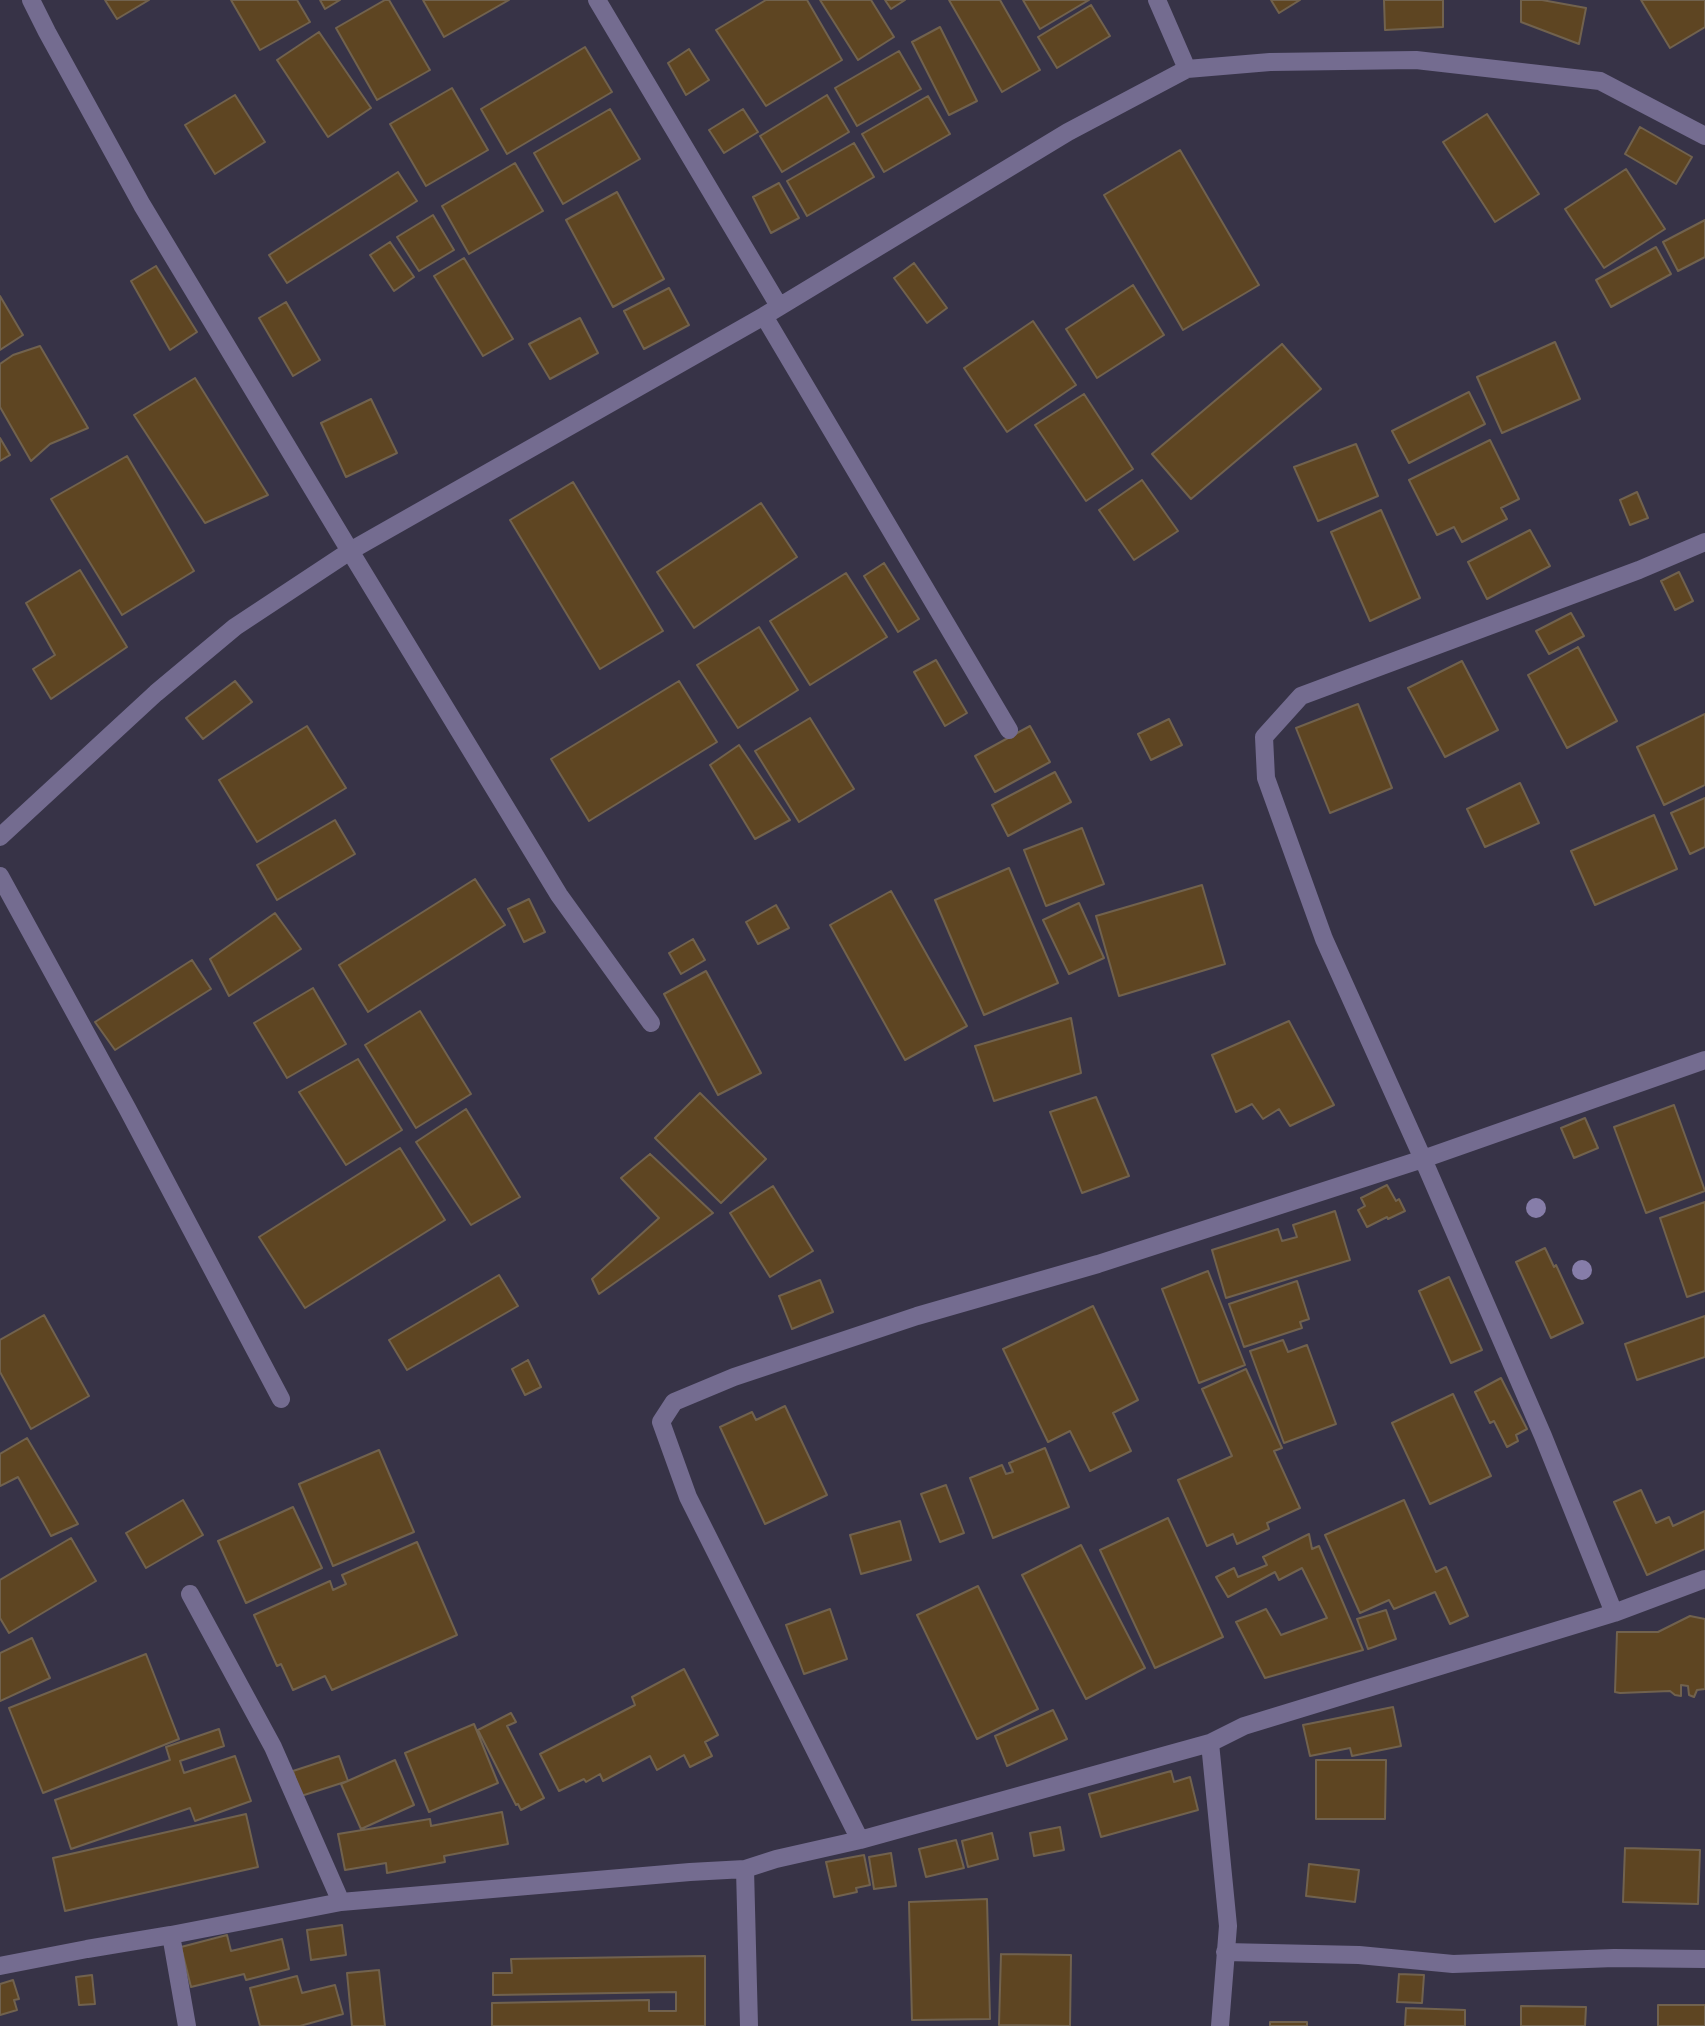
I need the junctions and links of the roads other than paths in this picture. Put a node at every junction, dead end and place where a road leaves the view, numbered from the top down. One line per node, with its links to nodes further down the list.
1 (31, 0): 8 (street)
2 (597, 0): 6 (street)
3 (1157, 0): 4 (street)
4 (1187, 69): 5 (street); 6 (street)
5 (1705, 136)
6 (772, 311): 8 (street); 9 (street)
7 (1705, 542): 14 (street)
8 (350, 551): 10 (street); 12 (street)
9 (1009, 730)
10 (0, 837)
11 (0, 876): 15 (street)
12 (651, 1023)
13 (1705, 1060): 14 (street)
14 (1423, 1159): 18 (street); 20 (street)
15 (281, 1399)
16 (1705, 1579): 18 (street)
17 (190, 1594): 22 (street)
18 (1614, 1613): 19 (street)
19 (1210, 1743): 20 (street); 25 (street)
20 (860, 1840): 21 (street)
21 (745, 1869): 22 (street); 29 (street)
22 (341, 1902): 23 (street)
23 (171, 1935): 27 (street); 28 (street)
24 (0, 1947): 27 (street)
25 (1225, 1952): 26 (street); 30 (street)
26 (1705, 1959)
27 (3, 1965)
28 (187, 2026)
29 (749, 2026)
30 (1220, 2026)

